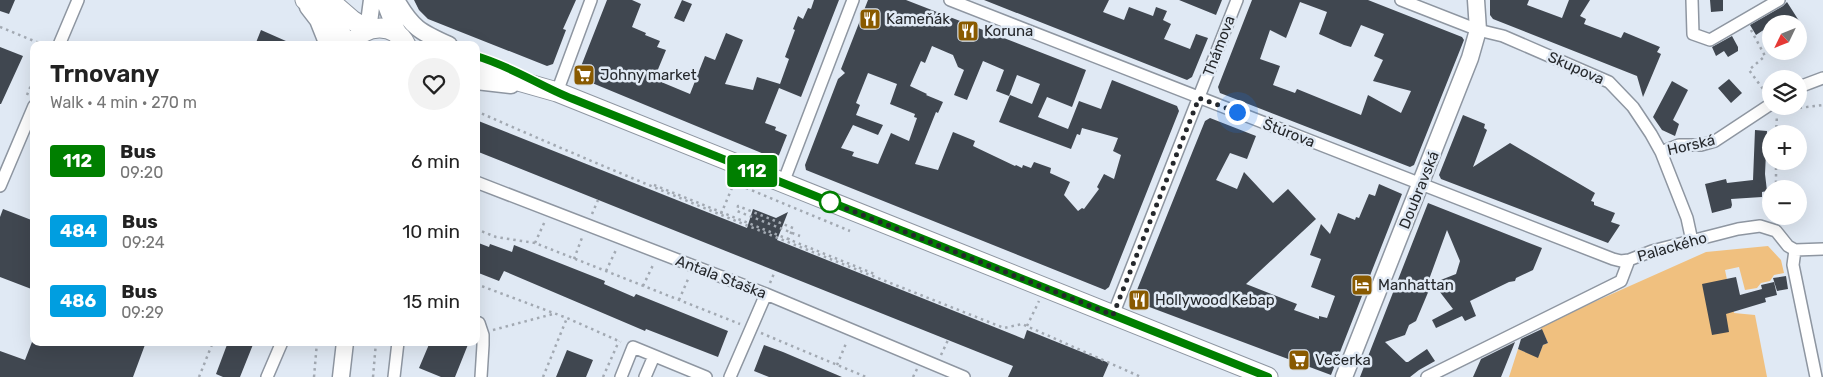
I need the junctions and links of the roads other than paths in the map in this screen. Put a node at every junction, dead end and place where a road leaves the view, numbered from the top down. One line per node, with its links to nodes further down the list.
1 (78, 0): 17 (street)
2 (303, 0): 18 (street); 19 (main road)
3 (329, 0): 15 (main road)
4 (372, 0): 15 (street)
5 (384, 0): 22 (street)
6 (396, 0): 23 (street)
7 (591, 0): 29 (street)
8 (853, 0): 35 (street)
9 (950, 0): 30 (street, Štúrova)
10 (1237, 0): 30 (street, Thámova)
11 (1401, 0): 16 (street, Skupova)
12 (1476, 0): 16 (street, Doubravská)
13 (1779, 0): 14 (street)
14 (1692, 1)
15 (368, 30): 20 (main road); 21 (main road)
16 (1478, 30): 33 (street, Skupova); 36 (street, Doubravská)
17 (61, 41)
18 (326, 41)
19 (345, 41)
20 (355, 41)
21 (405, 41)
22 (405, 41)
23 (440, 41)
24 (480, 50): 29 (main road)
25 (480, 70): 29 (main road)
26 (1823, 78): 28 (street)
27 (480, 82): 29 (street)
28 (1807, 84)
29 (557, 92): 35 (main road)
30 (1199, 98): 36 (street, Štúrova); 43 (street, Thámova)
31 (30, 115): 37 (street)
32 (1762, 115): 33 (street, Horská)
33 (1661, 152): 38 (street, Skupova)
34 (480, 183): 42 (street, Antala Staška)
35 (783, 183): 43 (main road)
36 (1421, 185): 41 (street, Štúrova); 59 (street, Doubravská)
37 (0, 186)
38 (1692, 241): 40 (street, Palackého); 41 (street, Palackého)
39 (1823, 249): 40 (street)
40 (1795, 250): 61 (street)
41 (1629, 260): 60 (street, Palackého)
42 (766, 294): 57 (street); 58 (street, Antala Staška)
43 (1113, 315): 49 (main road)
44 (480, 332): 53 (street)
45 (280, 346): 50 (street)
46 (345, 346): 51 (street)
47 (398, 346): 52 (street)
48 (654, 356): 54 (street); 55 (street); 56 (street)
49 (1256, 375)
50 (267, 377)
51 (341, 377)
52 (394, 377)
53 (481, 377)
54 (621, 377)
55 (645, 377)
56 (706, 377)
57 (730, 377)
58 (964, 377)
59 (1344, 377)
60 (1427, 377)
61 (1816, 377)

